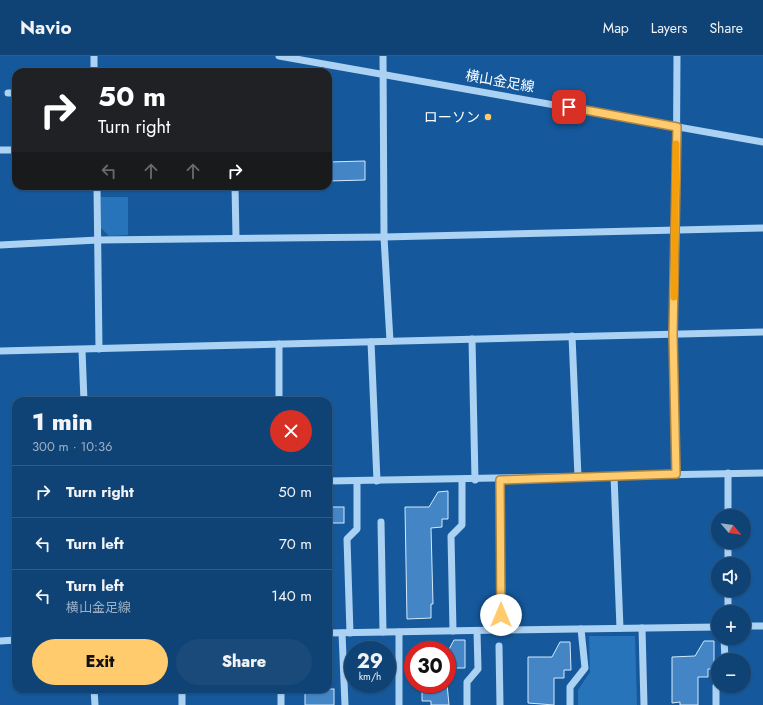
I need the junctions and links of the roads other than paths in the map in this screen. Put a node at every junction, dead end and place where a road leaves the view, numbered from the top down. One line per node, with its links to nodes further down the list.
1 (94, 56): 5 (street)
2 (279, 56): 6 (street, 横山金足線)
3 (383, 56): 6 (street)
4 (677, 56): 9 (street)
5 (94, 68)
6 (384, 74): 9 (street, 横山金足線); 17 (street)
7 (8, 93): 8 (street)
8 (12, 93)
9 (677, 127): 10 (street, 横山金足線); 16 (street)
10 (763, 142)
11 (0, 150): 12 (street)
12 (12, 150)
13 (97, 190): 19 (street)
14 (235, 190): 18 (street)
15 (763, 228): 16 (street)
16 (676, 230): 17 (street); 22 (street)
17 (384, 237): 18 (street); 25 (street)
18 (236, 238): 19 (street)
19 (98, 240): 20 (street); 28 (street)
20 (0, 245)
21 (763, 332): 22 (street)
22 (673, 334): 23 (street); 35 (street)
23 (572, 336): 24 (street); 37 (street)
24 (472, 338): 25 (street); 39 (street)
25 (390, 341): 26 (street)
26 (371, 342): 27 (street); 43 (street)
27 (279, 344): 28 (street); 32 (street)
28 (100, 349): 29 (street)
29 (82, 350): 30 (street); 31 (street)
30 (0, 351)
31 (84, 397)
32 (279, 397)
33 (728, 473): 34 (street); 35 (street); 44 (street)
34 (763, 473)
35 (676, 474): 36 (street)
36 (614, 476): 37 (street); 49 (street)
37 (578, 477): 40 (street)
38 (462, 480): 39 (street); 43 (street); 53 (street)
39 (475, 480): 40 (street)
40 (500, 480): 52 (street)
41 (332, 481): 42 (street)
42 (357, 481): 43 (street); 58 (street)
43 (377, 481)
44 (728, 509)
45 (381, 522): 56 (street)
46 (751, 626): 47 (street)
47 (763, 626)
48 (711, 627): 50 (street)
49 (620, 628): 50 (street); 51 (street)
50 (642, 628): 74 (street)
51 (581, 629): 52 (street); 73 (street)
52 (501, 630): 54 (street)
53 (454, 631): 54 (street); 57 (street)
54 (477, 631): 71 (street)
55 (332, 632): 58 (street)
56 (383, 632): 57 (street); 58 (street)
57 (399, 632): 70 (street)
58 (346, 633): 69 (street)
59 (12, 640): 60 (street)
60 (0, 641)
61 (499, 646): 72 (street)
62 (94, 693): 66 (street)
63 (182, 693): 67 (street)
64 (281, 693): 68 (street)
65 (716, 693): 75 (street)
66 (95, 705)
67 (182, 705)
68 (281, 705)
69 (345, 705)
70 (399, 705)
71 (467, 705)
72 (500, 705)
73 (570, 705)
74 (644, 705)
75 (716, 705)

